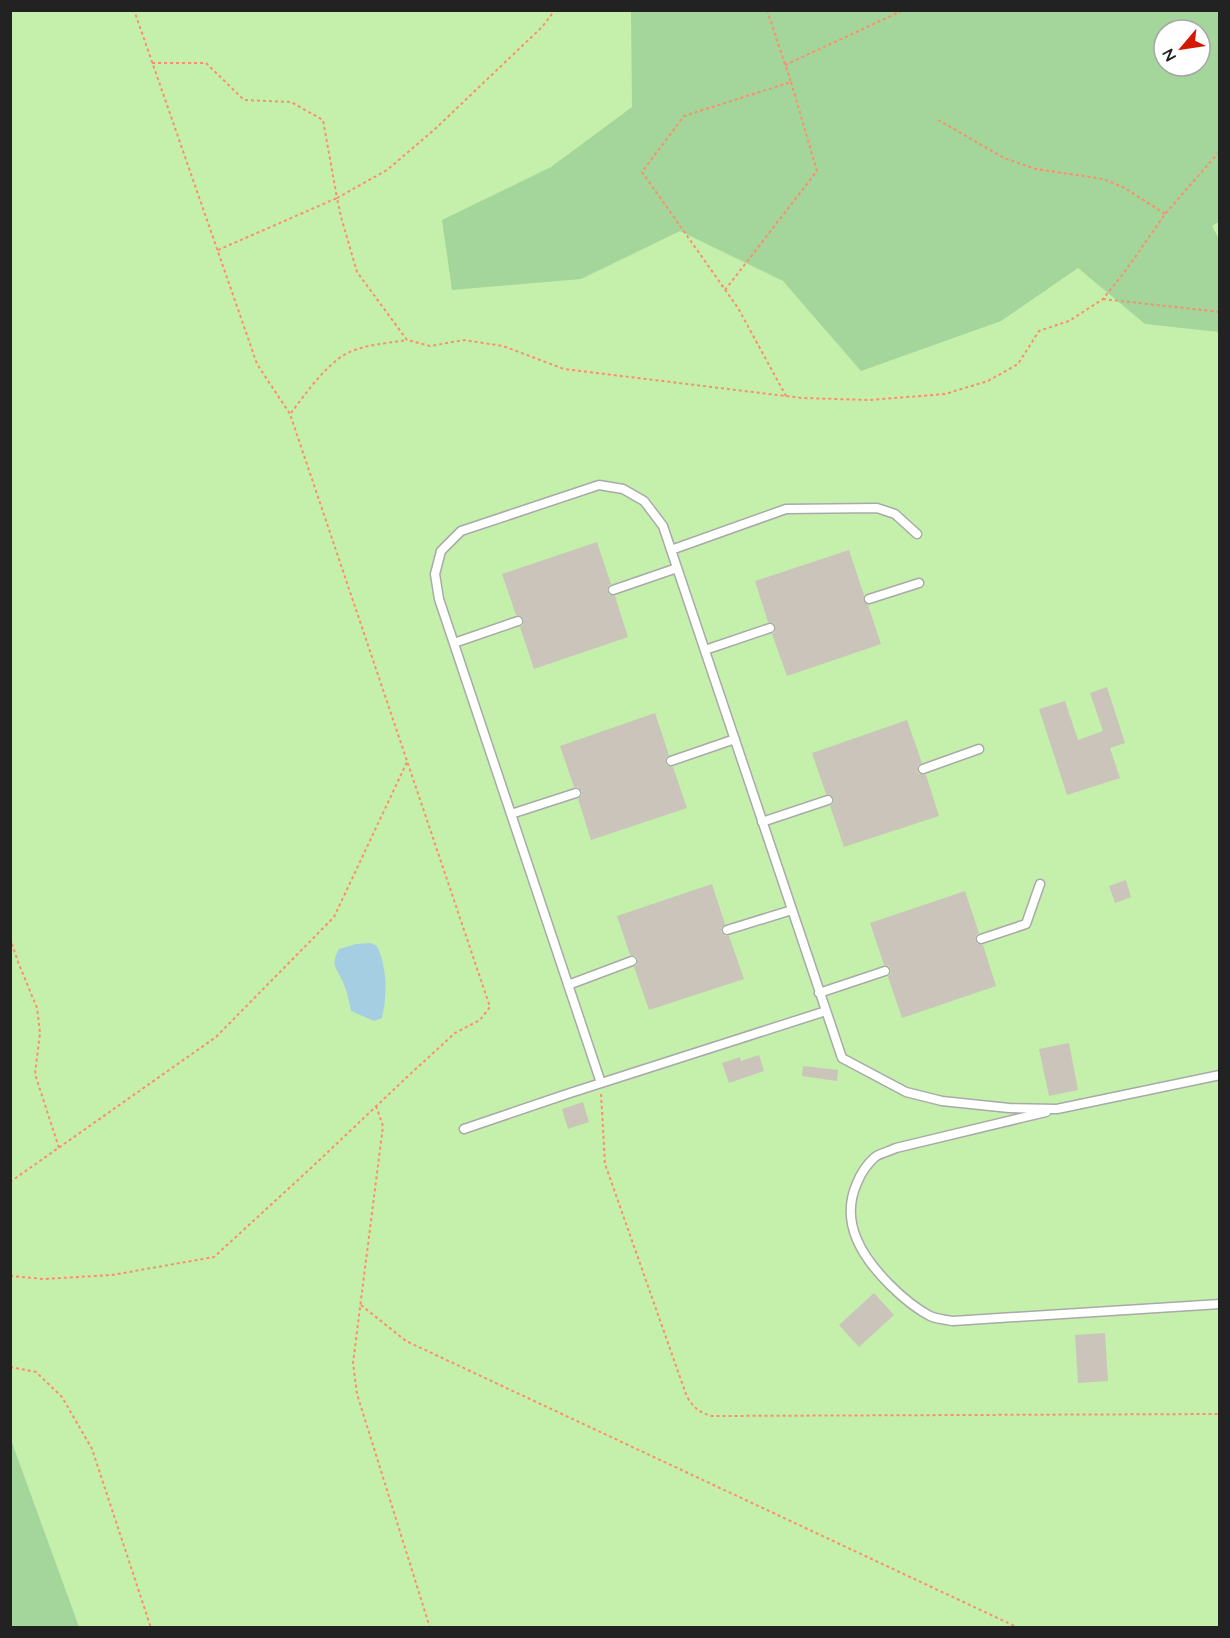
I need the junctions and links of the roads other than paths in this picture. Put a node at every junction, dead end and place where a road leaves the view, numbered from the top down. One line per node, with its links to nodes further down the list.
1 (917, 534): 2 (lane)
2 (671, 550): 3 (lane); 9 (lane)
3 (677, 568): 5 (lane); 10 (lane)
4 (919, 583): 6 (lane)
5 (612, 590)
6 (869, 599)
7 (518, 621): 9 (lane)
8 (770, 628): 10 (lane)
9 (454, 643): 17 (lane)
10 (705, 650): 11 (lane)
11 (735, 739): 13 (lane); 18 (lane)
12 (979, 749): 14 (lane)
13 (671, 761)
14 (924, 769)
15 (576, 793): 17 (lane)
16 (828, 800): 18 (lane)
17 (511, 814): 25 (lane)
18 (762, 822): 20 (lane)
19 (1040, 884): 22 (lane)
20 (792, 910): 21 (lane); 26 (lane)
21 (727, 930)
22 (981, 939)
23 (632, 961): 25 (lane)
24 (885, 971): 26 (lane)
25 (568, 985): 29 (lane)
26 (819, 993): 27 (lane)
27 (826, 1011): 29 (lane); 30 (lane)
28 (1220, 1075): 30 (lane)
29 (601, 1083): 31 (lane)
30 (1057, 1109): 32 (lane)
31 (464, 1129)
32 (1220, 1304)

